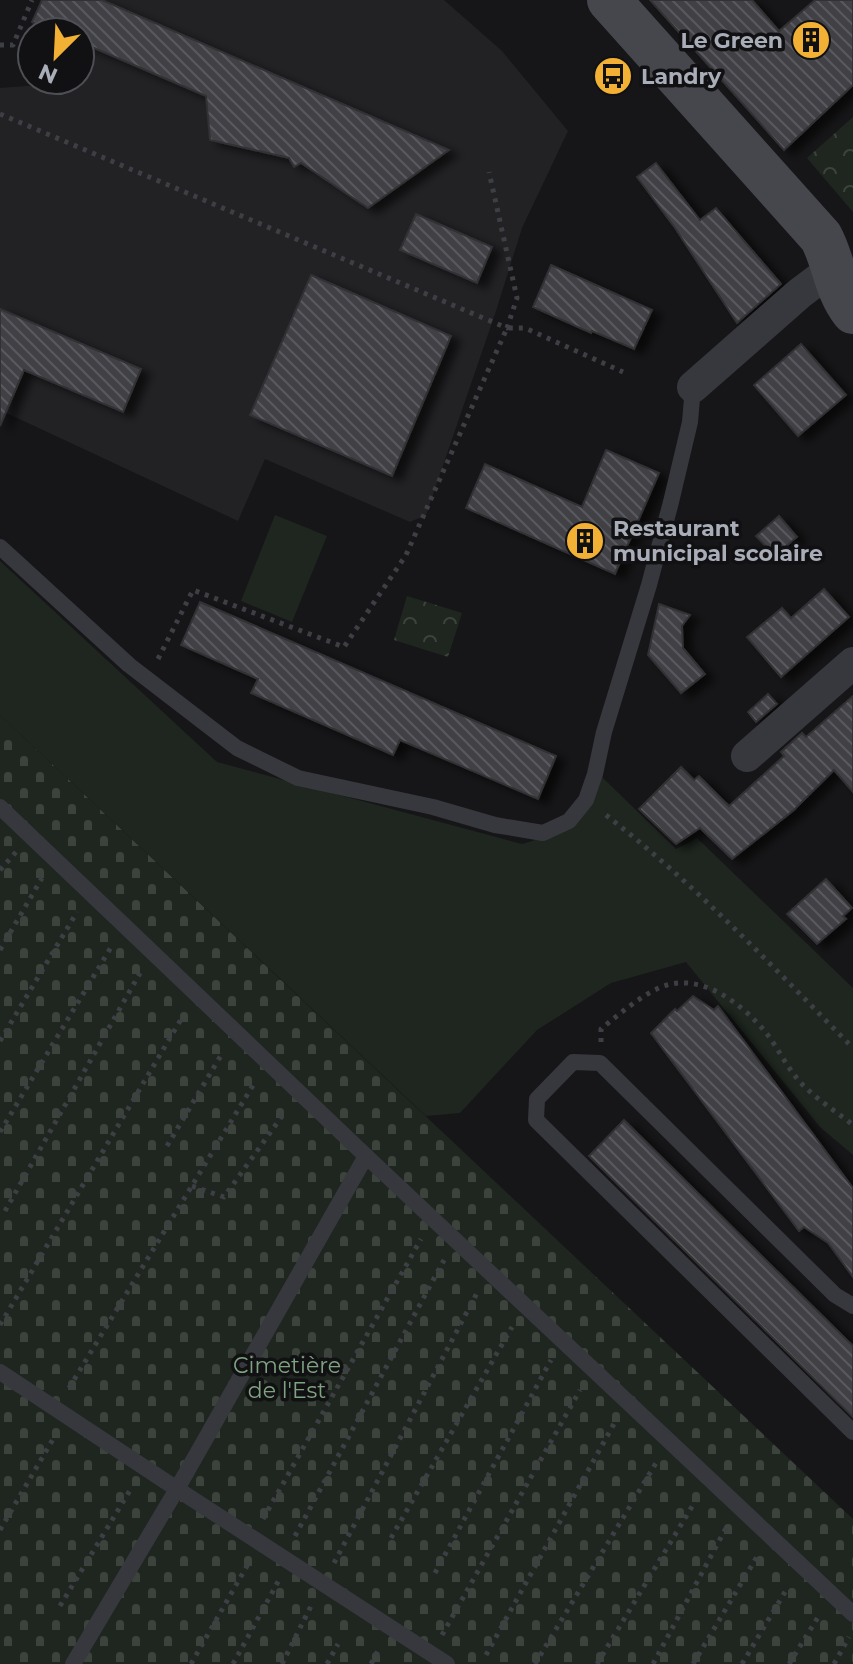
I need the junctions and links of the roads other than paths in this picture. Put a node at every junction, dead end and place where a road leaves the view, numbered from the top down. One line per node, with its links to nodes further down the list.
1 (581, 0): 3 (main road)
2 (609, 0): 3 (main road)
3 (842, 276): 4 (main road); 5 (street)
4 (853, 312)
5 (693, 387): 6 (lane)
6 (0, 547)
7 (853, 663): 8 (street)
8 (747, 756)
9 (0, 807): 10 (lane)
10 (366, 1156): 14 (lane); 15 (lane)
11 (853, 1306): 13 (lane)
12 (0, 1372): 14 (lane)
13 (853, 1432)
14 (177, 1489): 16 (lane); 17 (lane)
15 (853, 1614)
16 (73, 1664)
17 (447, 1664)

